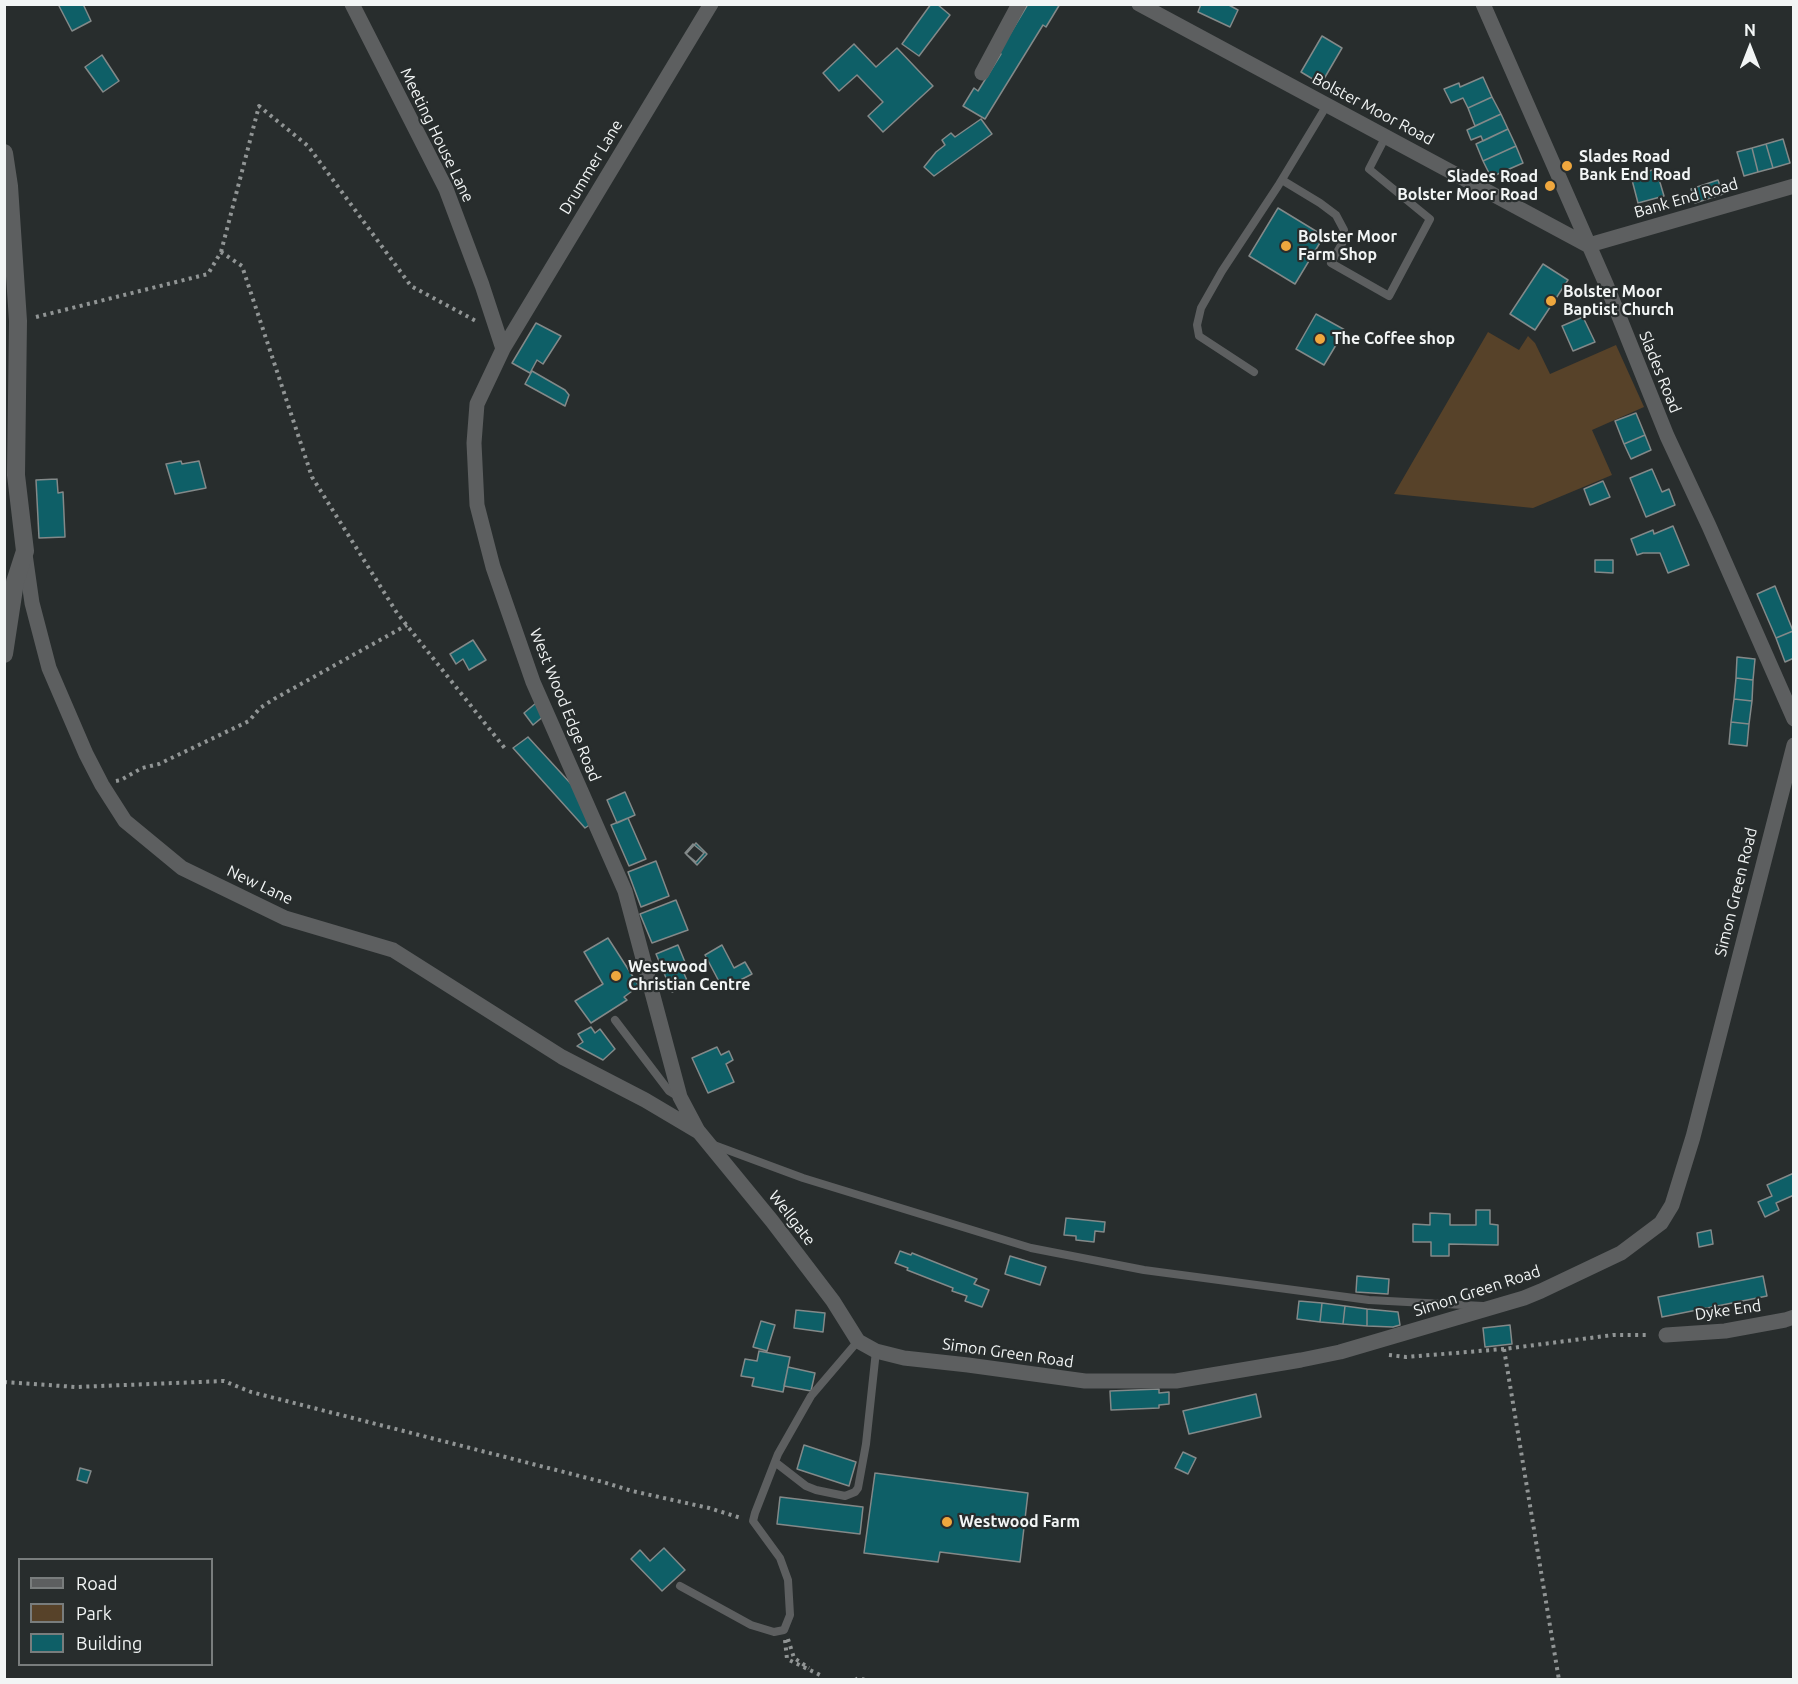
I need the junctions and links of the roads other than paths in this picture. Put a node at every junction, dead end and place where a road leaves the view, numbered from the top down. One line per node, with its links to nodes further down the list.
1 (352, 4): 13 (street, Meeting House Lane)
2 (711, 4): 13 (street, Drummer Lane)
3 (1019, 4): 6 (street)
4 (1140, 4): 7 (street, Bolster Moor Road)
5 (1484, 4): 12 (street, Slades Road)
6 (982, 73)
7 (1327, 105): 8 (street, Bolster Moor Road); 10 (lane)
8 (1386, 136): 10 (lane); 12 (street, Bolster Moor Road)
9 (4, 153): 15 (street)
10 (1282, 180): 14 (lane)
11 (1794, 186): 12 (street, Bank End Road)
12 (1589, 246): 17 (street, Slades Road)
13 (503, 349): 20 (street, West Wood Edge Road)
14 (1254, 372)
15 (25, 551): 16 (street); 21 (street, New Lane)
16 (4, 654)
17 (1794, 719)
18 (1794, 745): 23 (street, Simon Green Road)
19 (615, 1020): 20 (lane)
20 (680, 1097): 22 (street, West Wood Edge Road)
21 (645, 1100): 22 (street, Wellgate)
22 (703, 1137): 23 (lane); 26 (street, Wellgate)
23 (1495, 1306): 28 (street, Simon Green Road)
24 (1794, 1317): 25 (street, Dyke End)
25 (1666, 1335)
26 (858, 1341): 27 (street, Wellgate); 29 (lane)
27 (876, 1351): 28 (street, Wellgate); 29 (lane)
28 (904, 1358)
29 (775, 1462): 30 (lane)
30 (680, 1586)

